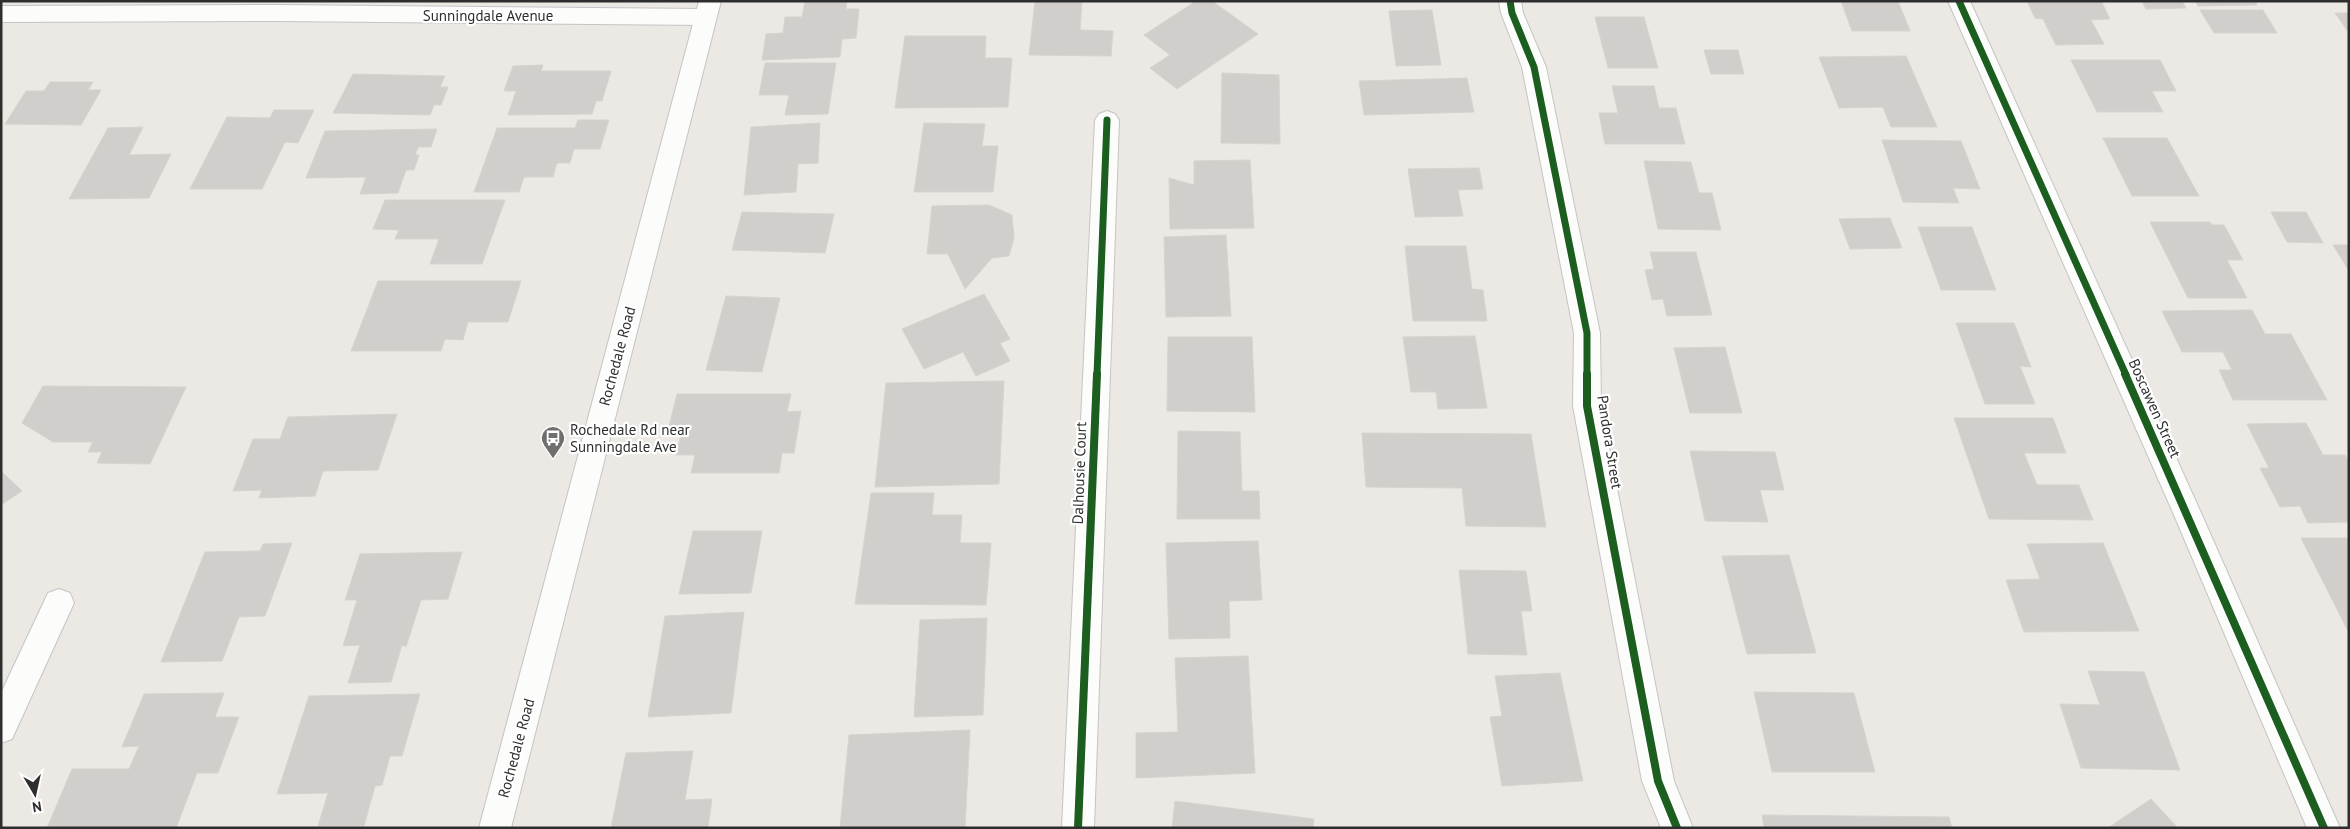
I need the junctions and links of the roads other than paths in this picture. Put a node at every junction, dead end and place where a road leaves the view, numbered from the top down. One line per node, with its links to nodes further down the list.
1 (1510, 1): 10 (street, Pandora Street)
2 (1959, 1): 11 (street, Boscawen Street)
3 (708, 9): 4 (street, Sunningdale Avenue); 8 (street, Rochedale Road)
4 (1, 14)
5 (1107, 120): 9 (street, Dalhousie Court)
6 (59, 603): 7 (street)
7 (1, 728)
8 (495, 828)
9 (1078, 828)
10 (1677, 828)
11 (2324, 828)

